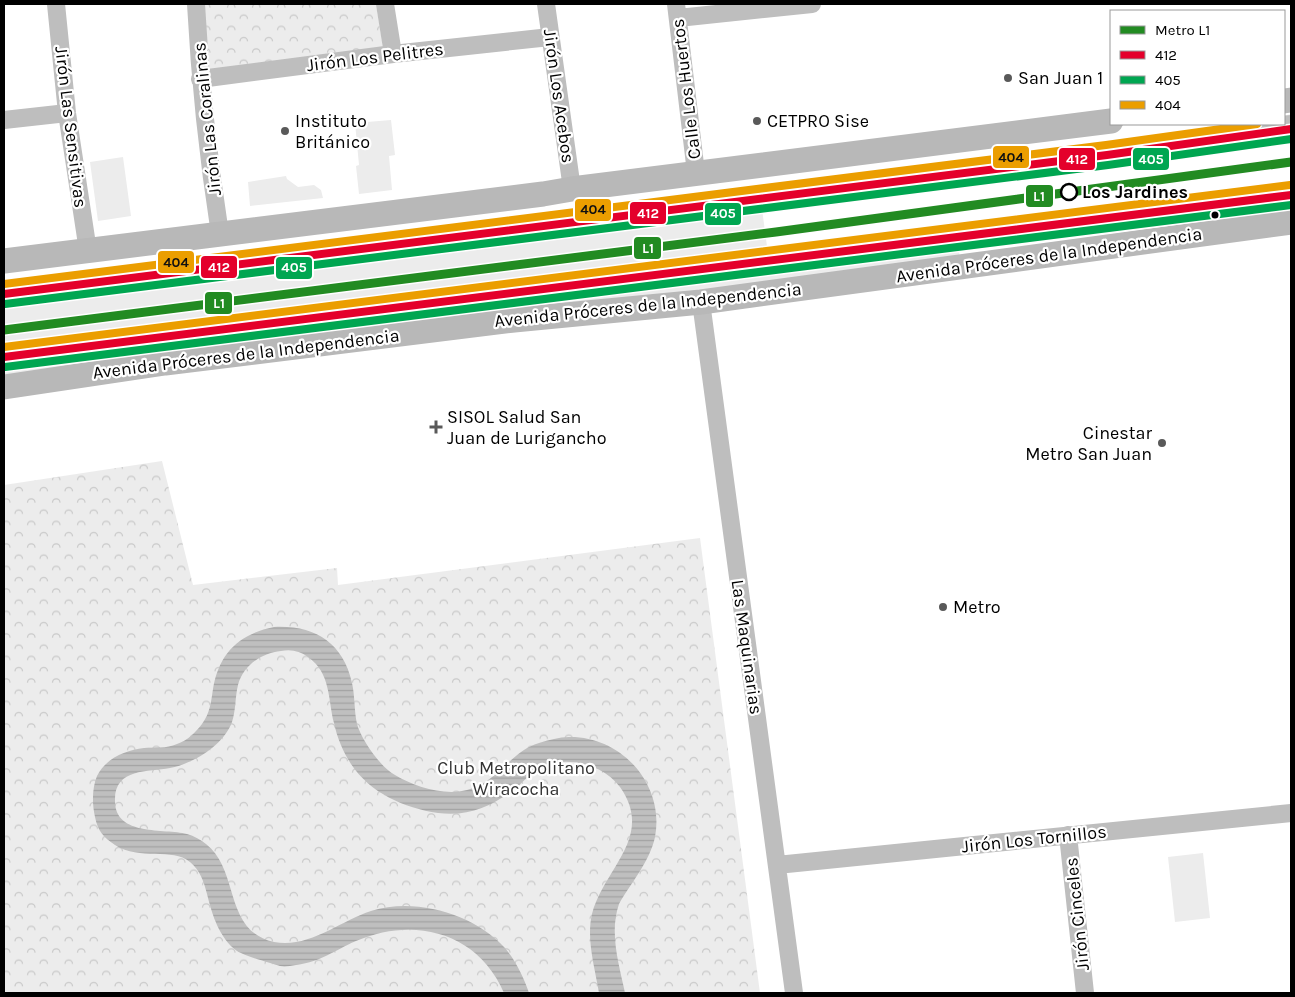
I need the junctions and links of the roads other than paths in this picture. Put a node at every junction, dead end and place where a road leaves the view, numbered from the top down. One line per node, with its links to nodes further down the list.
1 (56, 4): 10 (street, Jirón Las Sensitivas)
2 (196, 4): 9 (street, Jirón Las Coralinas)
3 (385, 4): 8 (street)
4 (546, 4): 7 (street, Jirón Los Acebos)
5 (812, 4): 6 (street)
6 (677, 11): 14 (street, Calle Los Huertos)
7 (550, 37): 8 (street, Jirón Los Pelitres); 15 (street, Jirón Los Acebos)
8 (392, 54): 9 (street, Jirón Los Pelitres)
9 (200, 79): 18 (street, Jirón Las Coralinas)
10 (67, 113): 11 (street); 19 (street, Jirón Las Sensitivas)
11 (4, 120)
12 (1110, 121): 14 (main road)
13 (1291, 129): 21 (main road)
14 (696, 173): 15 (main road)
15 (572, 189): 18 (main road)
16 (1291, 195): 23 (main road, Avenida Próceres de la Independencia)
17 (1291, 222): 22 (main road, Avenida Próceres de la Independencia)
18 (220, 234): 19 (main road)
19 (88, 251): 20 (main road)
20 (4, 261)
21 (4, 294)
22 (701, 302): 24 (main road, Avenida Próceres de la Independencia); 27 (street, Las Maquinarias)
23 (4, 357)
24 (4, 387)
25 (1291, 813): 26 (street, Jirón Los Tornillos)
26 (1068, 835): 27 (street, Jirón Los Tornillos); 29 (street, Jirón Cinceles)
27 (777, 865): 28 (street, Las Maquinarias)
28 (794, 993)
29 (1085, 993)

